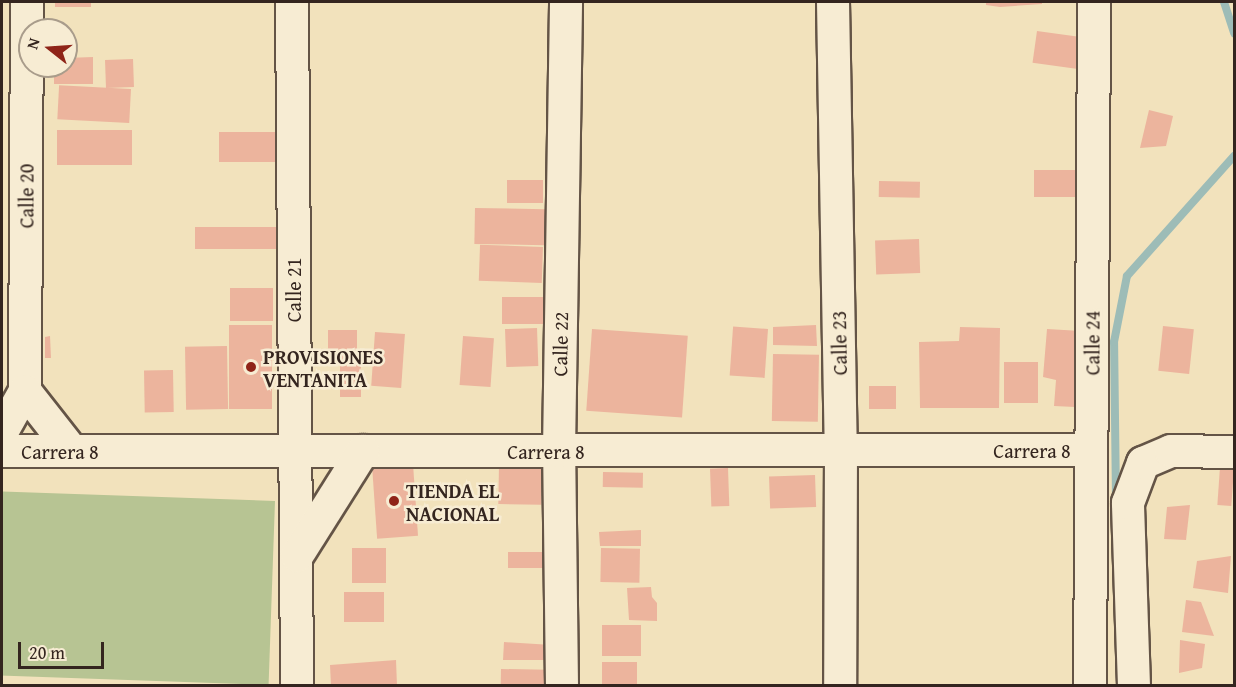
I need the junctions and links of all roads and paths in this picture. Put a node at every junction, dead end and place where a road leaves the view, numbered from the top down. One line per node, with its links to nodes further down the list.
1 (27, 2): 6 (street, Calle 20)
2 (292, 2): 12 (street, Calle 21)
3 (566, 2): 14 (street, Calle 22)
4 (833, 2): 8 (street, Calle 23)
5 (1094, 2): 9 (street, Calle 24)
6 (25, 391): 7 (street, Calle 20); 11 (street)
7 (2, 432)
8 (841, 450): 9 (street, Carrera 8); 14 (street, Carrera 8); 19 (street, Calle 23)
9 (1091, 450): 20 (street, Calle 24)
10 (2, 451): 11 (street, Carrera 8)
11 (72, 451): 12 (street, Carrera 8)
12 (294, 451): 13 (street, Carrera 8); 16 (street, Calle 21)
13 (363, 451): 14 (street, Carrera 8); 16 (street)
14 (559, 451): 18 (street, Calle 22)
15 (1234, 452): 21 (street)
16 (297, 556): 17 (street, Calle 21)
17 (297, 686)
18 (562, 686)
19 (840, 686)
20 (1090, 686)
21 (1134, 686)

